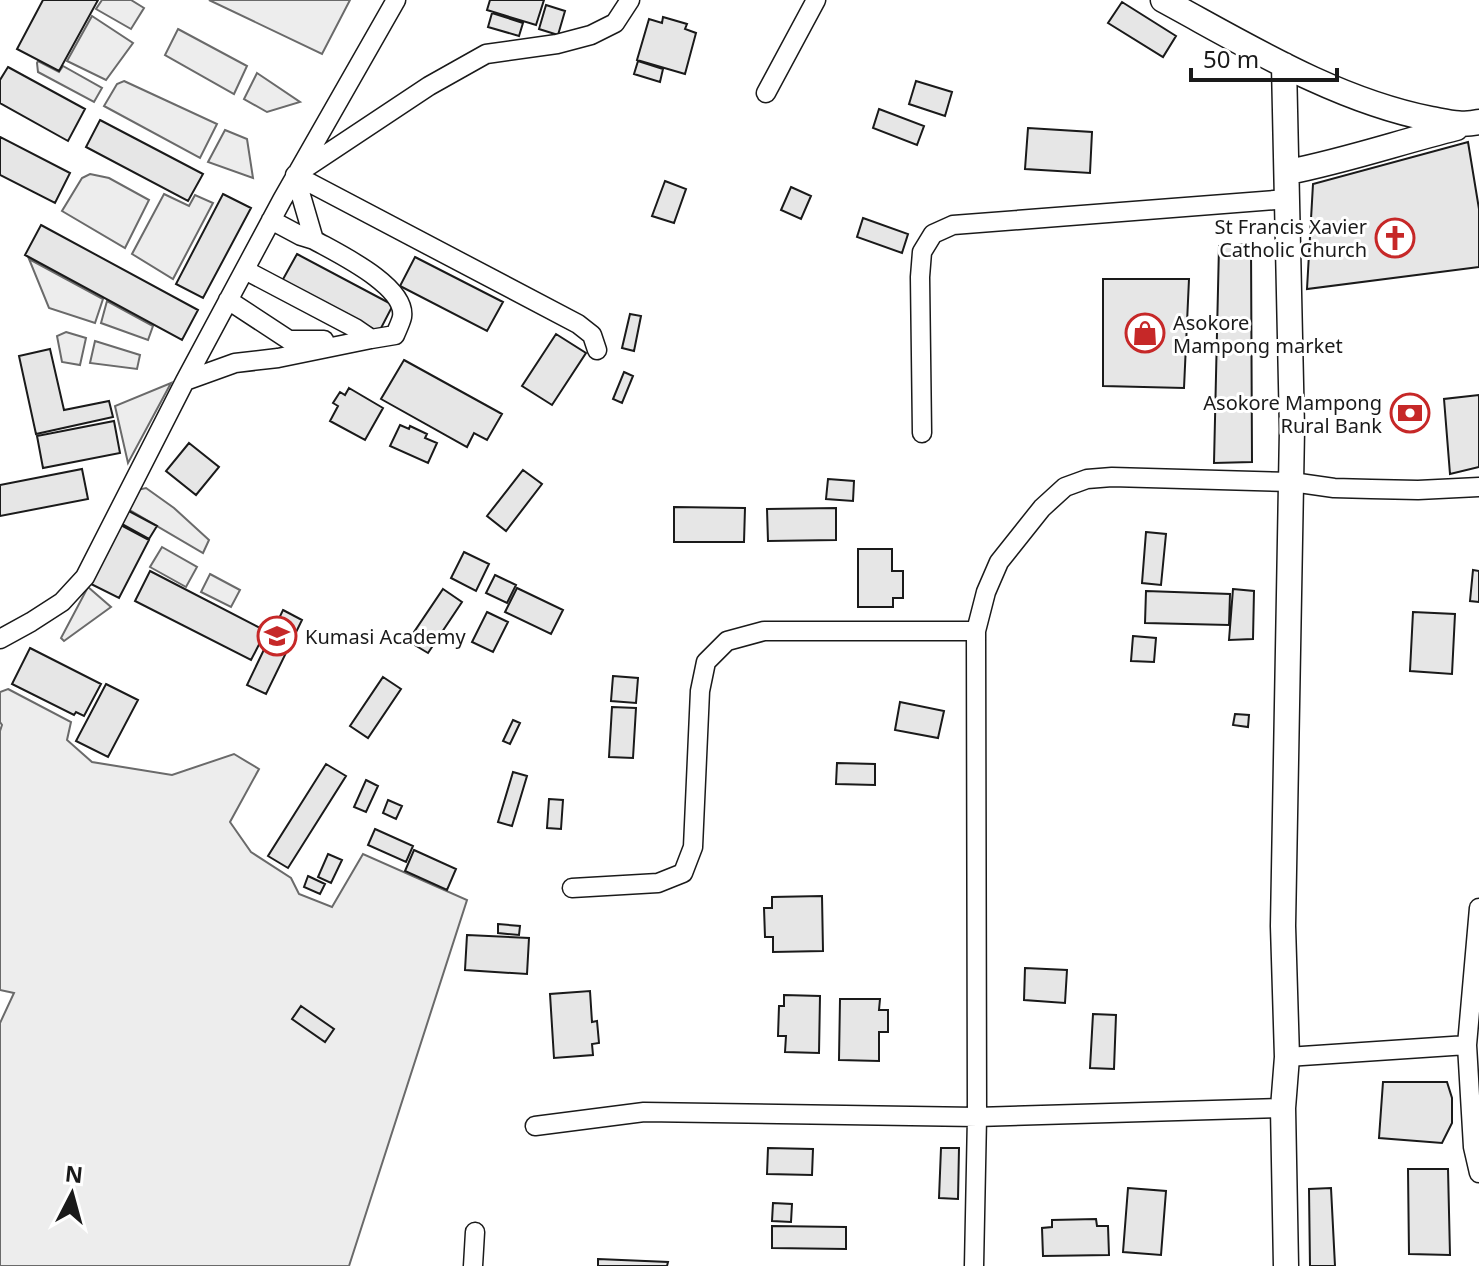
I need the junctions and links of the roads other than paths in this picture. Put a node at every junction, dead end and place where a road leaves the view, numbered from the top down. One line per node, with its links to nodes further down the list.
1 (396, 0): 9 (street)
2 (630, 0): 9 (street)
3 (816, 0): 6 (street)
4 (1163, 0): 5 (street)
5 (1284, 65): 7 (street); 8 (street)
6 (766, 93)
7 (1472, 124): 8 (street)
8 (1288, 172): 10 (street)
9 (295, 175): 11 (street); 12 (street); 16 (street)
10 (1288, 199): 18 (street); 19 (street)
11 (271, 220): 12 (street); 13 (street)
12 (314, 240): 15 (street)
13 (245, 270): 14 (street); 15 (street)
14 (228, 300): 15 (street); 17 (street)
15 (371, 339): 17 (street)
16 (597, 350)
17 (185, 381): 22 (street)
18 (922, 433)
19 (1292, 482): 20 (street); 21 (street); 26 (street)
20 (1479, 487)
21 (976, 631): 23 (street); 28 (street)
22 (0, 639)
23 (572, 888)
24 (1479, 908): 25 (street)
25 (1467, 1045): 26 (street); 30 (street)
26 (1287, 1057): 27 (street)
27 (1283, 1108): 28 (street); 34 (street)
28 (977, 1117): 29 (street); 33 (street)
29 (535, 1126)
30 (1479, 1173)
31 (475, 1232): 32 (street)
32 (473, 1266)
33 (974, 1266)
34 (1286, 1266)

